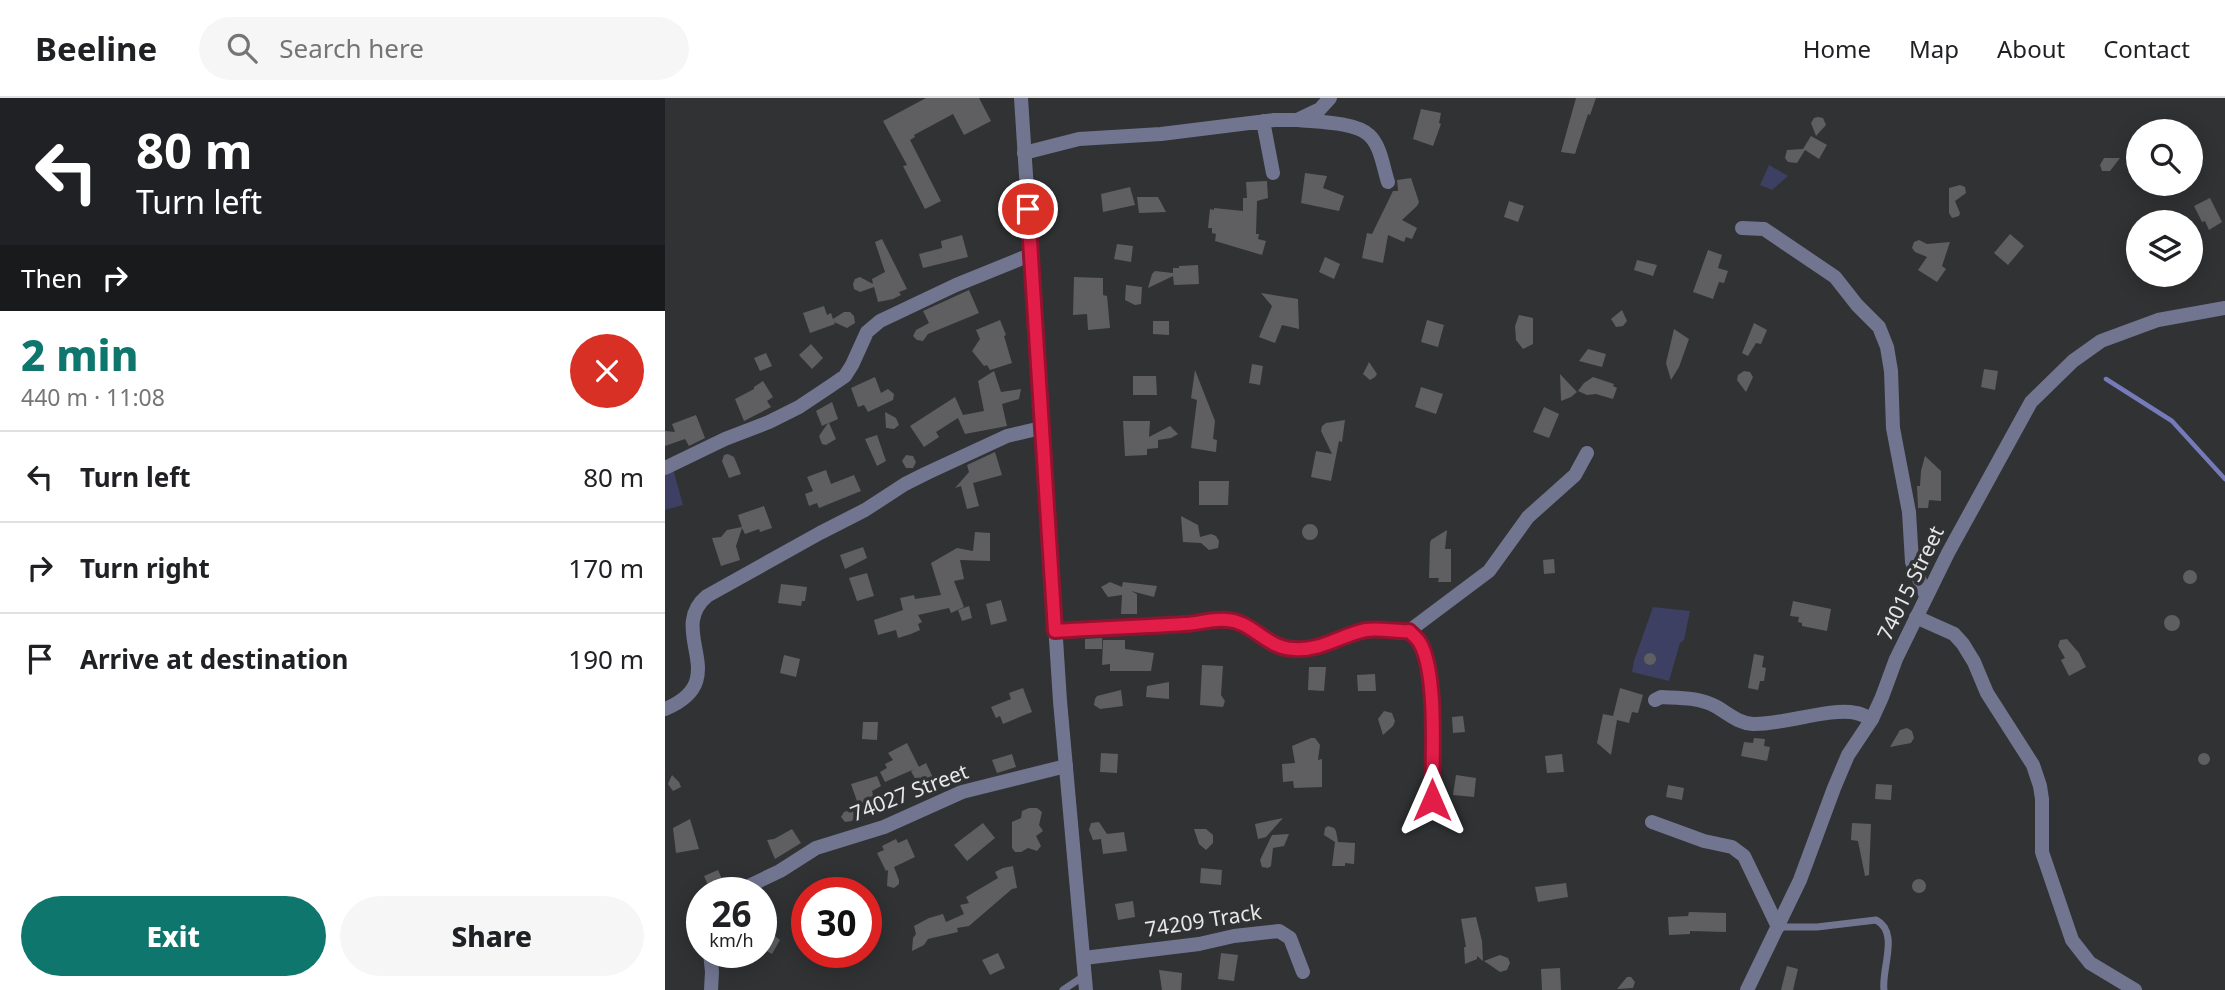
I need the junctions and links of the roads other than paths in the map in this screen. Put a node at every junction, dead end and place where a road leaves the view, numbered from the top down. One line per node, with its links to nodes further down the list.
1 (1021, 98): 5 (street)
2 (1330, 98): 3 (street)
3 (1297, 120): 4 (street); 7 (street)
4 (1263, 121): 5 (street); 6 (street)
5 (1024, 153): 9 (street)
6 (1273, 173)
7 (1388, 182)
8 (1742, 228): 14 (street)
9 (1030, 255): 11 (street); 13 (street)
10 (2225, 308): 14 (street, 74015 Street)
11 (1041, 428): 16 (street); 19 (street)
12 (1587, 453): 17 (street)
13 (665, 468)
14 (1926, 596): 15 (street, 74015 Street)
15 (1916, 617): 20 (street, 74015 Street); 34 (street)
16 (1055, 631): 17 (street); 21 (street)
17 (1409, 631): 22 (street)
18 (1655, 700): 20 (street)
19 (665, 709)
20 (1872, 719): 25 (street, 74015 Street)
21 (1066, 766): 24 (street, 74027 Street); 26 (street)
22 (1432, 800)
23 (1652, 822): 25 (street)
24 (767, 877)
25 (1778, 927): 32 (street, 74015 Street); 33 (lane)
26 (1084, 958): 28 (street, 74209 Track); 29 (street)
27 (712, 968): 30 (street)
28 (1303, 972)
29 (1086, 983): 31 (lane)
30 (711, 990)
31 (1063, 990)
32 (1747, 990)
33 (1884, 990)
34 (2135, 990)

